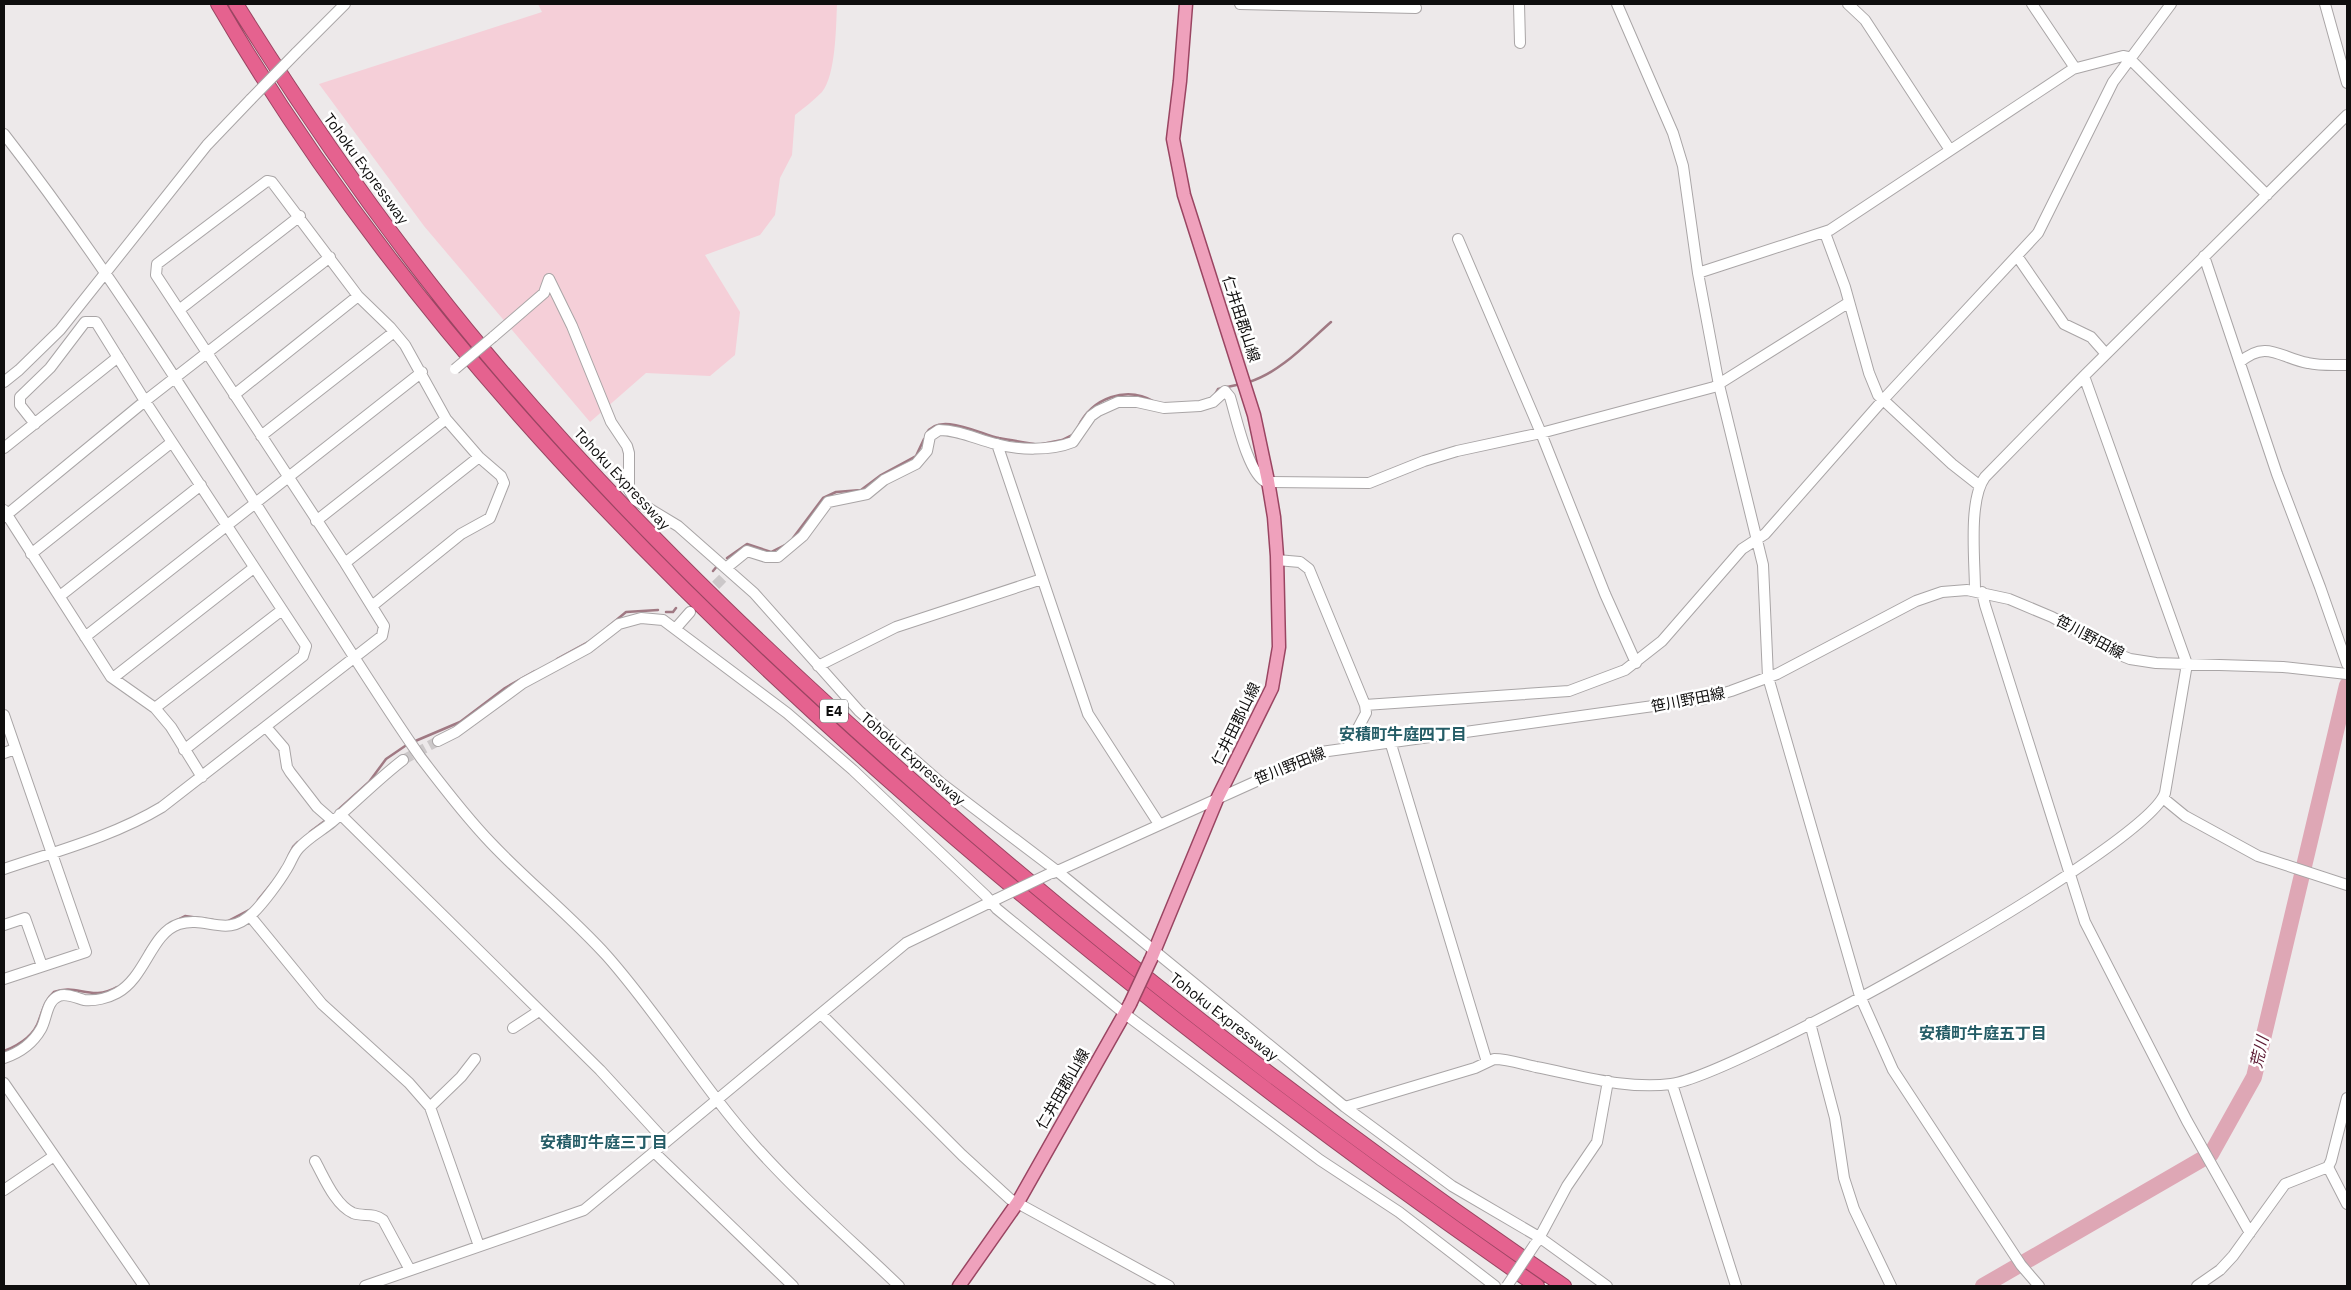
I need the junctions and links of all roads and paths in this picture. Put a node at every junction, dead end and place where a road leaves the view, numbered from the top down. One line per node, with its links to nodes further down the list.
1 (218, 4): 148 (highway, E4)
2 (236, 4): 149 (highway, Tohoku Expressway / E4)
3 (345, 4): 27 (street, bridge)
4 (1186, 4): 56 (main road, 仁井田郡山線)
5 (1240, 4): 12 (street)
6 (1518, 4): 13 (street)
7 (1617, 4): 28 (street)
8 (1848, 4): 19 (street)
9 (2032, 4): 15 (street)
10 (2171, 4): 14 (street)
11 (2325, 4): 16 (street)
12 (1416, 8)
13 (1520, 43)
14 (2129, 59): 15 (street); 20 (street); 24 (street)
15 (2075, 68): 19 (street)
16 (2347, 83)
17 (2347, 115): 20 (street)
18 (4, 134): 27 (street)
19 (1950, 150): 22 (street)
20 (2267, 195): 25 (street)
21 (300, 216): 26 (street); 31 (street); 31 (street)
22 (1826, 233): 28 (street); 30 (street)
23 (1458, 238): 49 (street)
24 (2017, 256): 34 (street); 46 (street)
25 (2204, 256): 34 (street); 36 (street)
26 (330, 257): 29 (street); 33 (street)
27 (106, 272): 41 (street); 42 (street)
28 (1698, 272): 43 (street)
29 (358, 296): 32 (street); 44 (street)
30 (1848, 303): 43 (street); 46 (street)
31 (179, 310): 33 (street)
32 (394, 332): 39 (street); 50 (street)
33 (206, 354): 41 (street); 44 (street)
34 (2106, 354): 40 (street)
35 (118, 357): 45 (street); 48 (street); 48 (street)
36 (2240, 362): 37 (street); 80 (street)
37 (2347, 365)
38 (455, 369): 68 (street, bridge)
39 (422, 372): 47 (street); 55 (street)
40 (2084, 376): 58 (street); 79 (street)
41 (175, 377): 45 (street); 59 (street)
42 (4, 382)
43 (1719, 385): 49 (street); 63 (street)
44 (234, 395): 50 (street)
45 (145, 401): 51 (street); 60 (street)
46 (1882, 401): 58 (street); 63 (street)
47 (446, 419): 54 (street); 61 (street)
48 (35, 424): 53 (street)
49 (1541, 433): 56 (street); 78 (street)
50 (261, 436): 55 (street)
51 (172, 442): 57 (street); 64 (street)
52 (997, 444): 56 (street); 68 (street); 69 (street)
53 (4, 448)
54 (479, 457): 66 (street); 72 (street)
55 (288, 478): 59 (street); 61 (street)
56 (1268, 482): 65 (main road, 仁井田郡山線)
57 (200, 485): 62 (street); 71 (street)
58 (1980, 486): 70 (street)
59 (256, 504): 62 (street); 77 (street)
60 (5, 514): 64 (street)
61 (316, 520): 66 (street)
62 (227, 525): 73 (street); 76 (street)
63 (1757, 538): 78 (street); 83 (street)
64 (31, 554): 71 (street)
65 (1277, 560): 85 (street); 97 (main road, 仁井田郡山線)
66 (345, 563): 72 (street)
67 (251, 570): 84 (street)
68 (727, 573): 81 (street)
69 (1042, 579): 81 (street); 100 (street)
70 (1979, 591): 79 (street, 笹川野田線); 83 (street, 笹川野田線); 104 (street)
71 (60, 596): 76 (street)
72 (372, 606): 77 (street)
73 (282, 610): 86 (street); 93 (street)
74 (690, 612): 75 (street)
75 (676, 628): 89 (street); 106 (street)
76 (85, 638): 84 (street)
77 (355, 658): 88 (street); 125 (street)
78 (1636, 663): 85 (street)
79 (2187, 664): 82 (street, 笹川野田線); 98 (street)
80 (2347, 664)
81 (818, 666): 103 (street)
82 (2347, 674)
83 (1768, 677): 90 (street, 笹川野田線); 112 (street)
84 (113, 678): 86 (street)
85 (1365, 705): 91 (street)
86 (155, 708): 93 (street)
87 (4, 715): 92 (street)
88 (266, 727): 96 (street); 99 (street)
89 (438, 741)
90 (1390, 741): 91 (street, 笹川野田線); 120 (street)
91 (1348, 746): 97 (street, 笹川野田線)
92 (15, 749): 94 (street); 101 (street)
93 (184, 750): 96 (street)
94 (4, 753)
95 (403, 760): 99 (street)
96 (202, 777): 101 (street)
97 (1218, 797): 100 (street, 笹川野田線); 109 (main road, 仁井田郡山線)
98 (2163, 798): 104 (street); 105 (street)
99 (336, 818): 107 (street); 114 (street)
100 (1159, 824): 103 (street, 笹川野田線)
101 (53, 853): 102 (street); 110 (street)
102 (4, 869)
103 (1053, 873): 106 (street, 笹川野田線, bridge); 109 (street)
104 (2069, 875): 112 (street); 136 (street)
105 (2347, 885)
106 (994, 900): 113 (street); 115 (street, 笹川野田線)
107 (250, 916): 118 (street); 126 (street)
108 (4, 925): 110 (street)
109 (1153, 955): 113 (main road, 仁井田郡山線, bridge); 127 (street)
110 (42, 966): 111 (street)
111 (4, 978)
112 (1860, 996): 116 (street); 153 (street)
113 (1128, 1009): 134 (main road, 仁井田郡山線); 146 (street)
114 (539, 1011): 117 (street); 128 (street)
115 (821, 1014): 125 (street, 笹川野田線); 134 (street)
116 (1810, 1023): 123 (street); 152 (street)
117 (513, 1028)
118 (4, 1058)
119 (474, 1059): 126 (street)
120 (1487, 1062): 121 (street); 127 (street)
121 (1608, 1081): 123 (street); 137 (street)
122 (4, 1083): 130 (street)
123 (1672, 1084): 151 (street)
124 (2347, 1098): 132 (street)
125 (717, 1100): 128 (street, 笹川野田線); 143 (street)
126 (430, 1107): 138 (street)
127 (1345, 1107): 137 (street)
128 (666, 1142): 129 (street, 笹川野田線)
129 (654, 1152): 138 (street, 笹川野田線); 142 (street)
130 (54, 1156): 133 (street); 140 (street)
131 (315, 1161): 139 (street)
132 (2328, 1167): 135 (street); 136 (street)
133 (4, 1190)
134 (1018, 1202): 144 (main road, 仁井田郡山線); 145 (street)
135 (2347, 1204)
136 (2250, 1233): 154 (street)
137 (1537, 1241): 147 (street, bridge); 150 (street)
138 (479, 1246): 139 (street, 笹川野田線)
139 (410, 1270): 141 (street, 笹川野田線)
140 (144, 1286)
141 (365, 1286)
142 (793, 1286)
143 (899, 1286)
144 (959, 1286)
145 (1169, 1286)
146 (1495, 1286)
147 (1507, 1286)
148 (1537, 1286)
149 (1564, 1286)
150 (1607, 1286)
151 (1736, 1286)
152 (1891, 1286)
153 (2039, 1286)
154 (2197, 1286)

